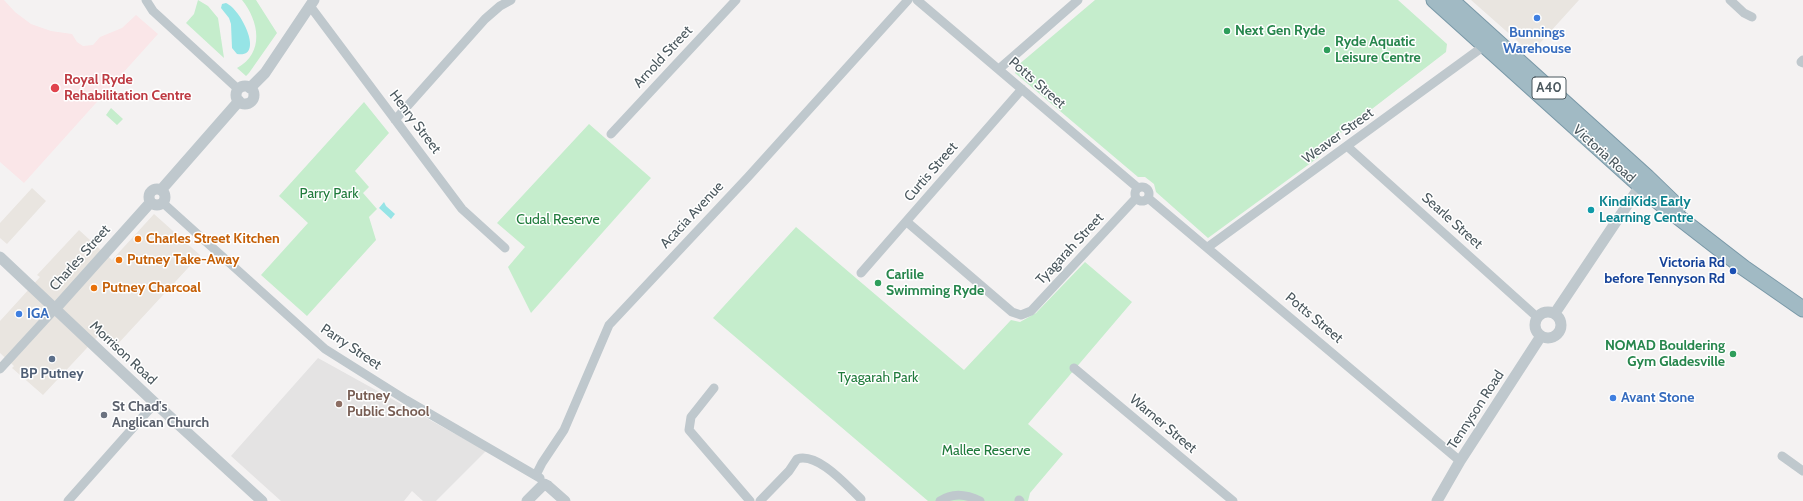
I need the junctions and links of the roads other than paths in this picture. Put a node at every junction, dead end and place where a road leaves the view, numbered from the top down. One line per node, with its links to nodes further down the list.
1 (146, 0): 15 (street)
2 (511, 0): 18 (street)
3 (736, 0): 19 (street, Arnold Street)
4 (908, 0): 46 (street, Acacia Avenue)
5 (917, 0): 13 (street, Potts Street)
6 (1078, 0): 13 (street)
7 (1434, 0): 12 (highway, Victoria Road / A40)
8 (1452, 0): 21 (highway, Victoria Road / A40)
9 (1730, 0): 11 (street)
10 (312, 3): 14 (street); 18 (street, Henry Street)
11 (1752, 17)
12 (1484, 46): 20 (street, Weaver Street); 21 (highway, Victoria Road / A40)
13 (999, 69): 16 (street, Potts Street)
14 (250, 88): 15 (street); 17 (street)
15 (238, 89): 17 (street)
16 (1022, 89): 22 (street, Potts Street); 28 (street, Curtis Street)
17 (239, 102): 23 (street)
18 (395, 120): 30 (street, Henry Street)
19 (611, 134)
20 (1348, 147): 29 (street, Weaver Street); 37 (street, Searle Street)
21 (1644, 181): 33 (highway, Victoria Road / A40); 35 (highway, Victoria Road / A40); 36 (street)
22 (1138, 188): 24 (street); 25 (street)
23 (161, 190): 26 (street); 27 (street)
24 (1136, 198): 25 (street); 28 (street, Tyagarah Street)
25 (1148, 198): 29 (street, Potts Street)
26 (150, 202): 27 (street); 34 (street, Charles Street)
27 (163, 203): 46 (street, Parry Street)
28 (907, 222): 32 (street, Curtis Street)
29 (1208, 247): 44 (street, Potts Street)
30 (505, 248)
31 (0, 257): 34 (street, Morrison Road)
32 (861, 273)
33 (1803, 298)
34 (55, 309): 40 (street, Charles Street); 42 (street, Morrison Road)
35 (1803, 309)
36 (1555, 313): 37 (street); 38 (street)
37 (1537, 316): 38 (street)
38 (1541, 336): 44 (street, Tennyson Road)
39 (1074, 368): 57 (street, Warner Street)
40 (0, 369)
41 (714, 388): 53 (street)
42 (155, 403): 49 (street); 50 (street, Morrison Road)
43 (1782, 456): 45 (street)
44 (1460, 461): 58 (street, Tennyson Road)
45 (1803, 471)
46 (536, 475): 47 (street, Parry Street)
47 (544, 484): 51 (street); 52 (street)
48 (861, 500): 54 (street)
49 (68, 501)
50 (262, 501)
51 (527, 501)
52 (565, 501)
53 (750, 501)
54 (760, 501)
55 (940, 501): 56 (street)
56 (980, 501)
57 (1233, 501)
58 (1437, 501)

